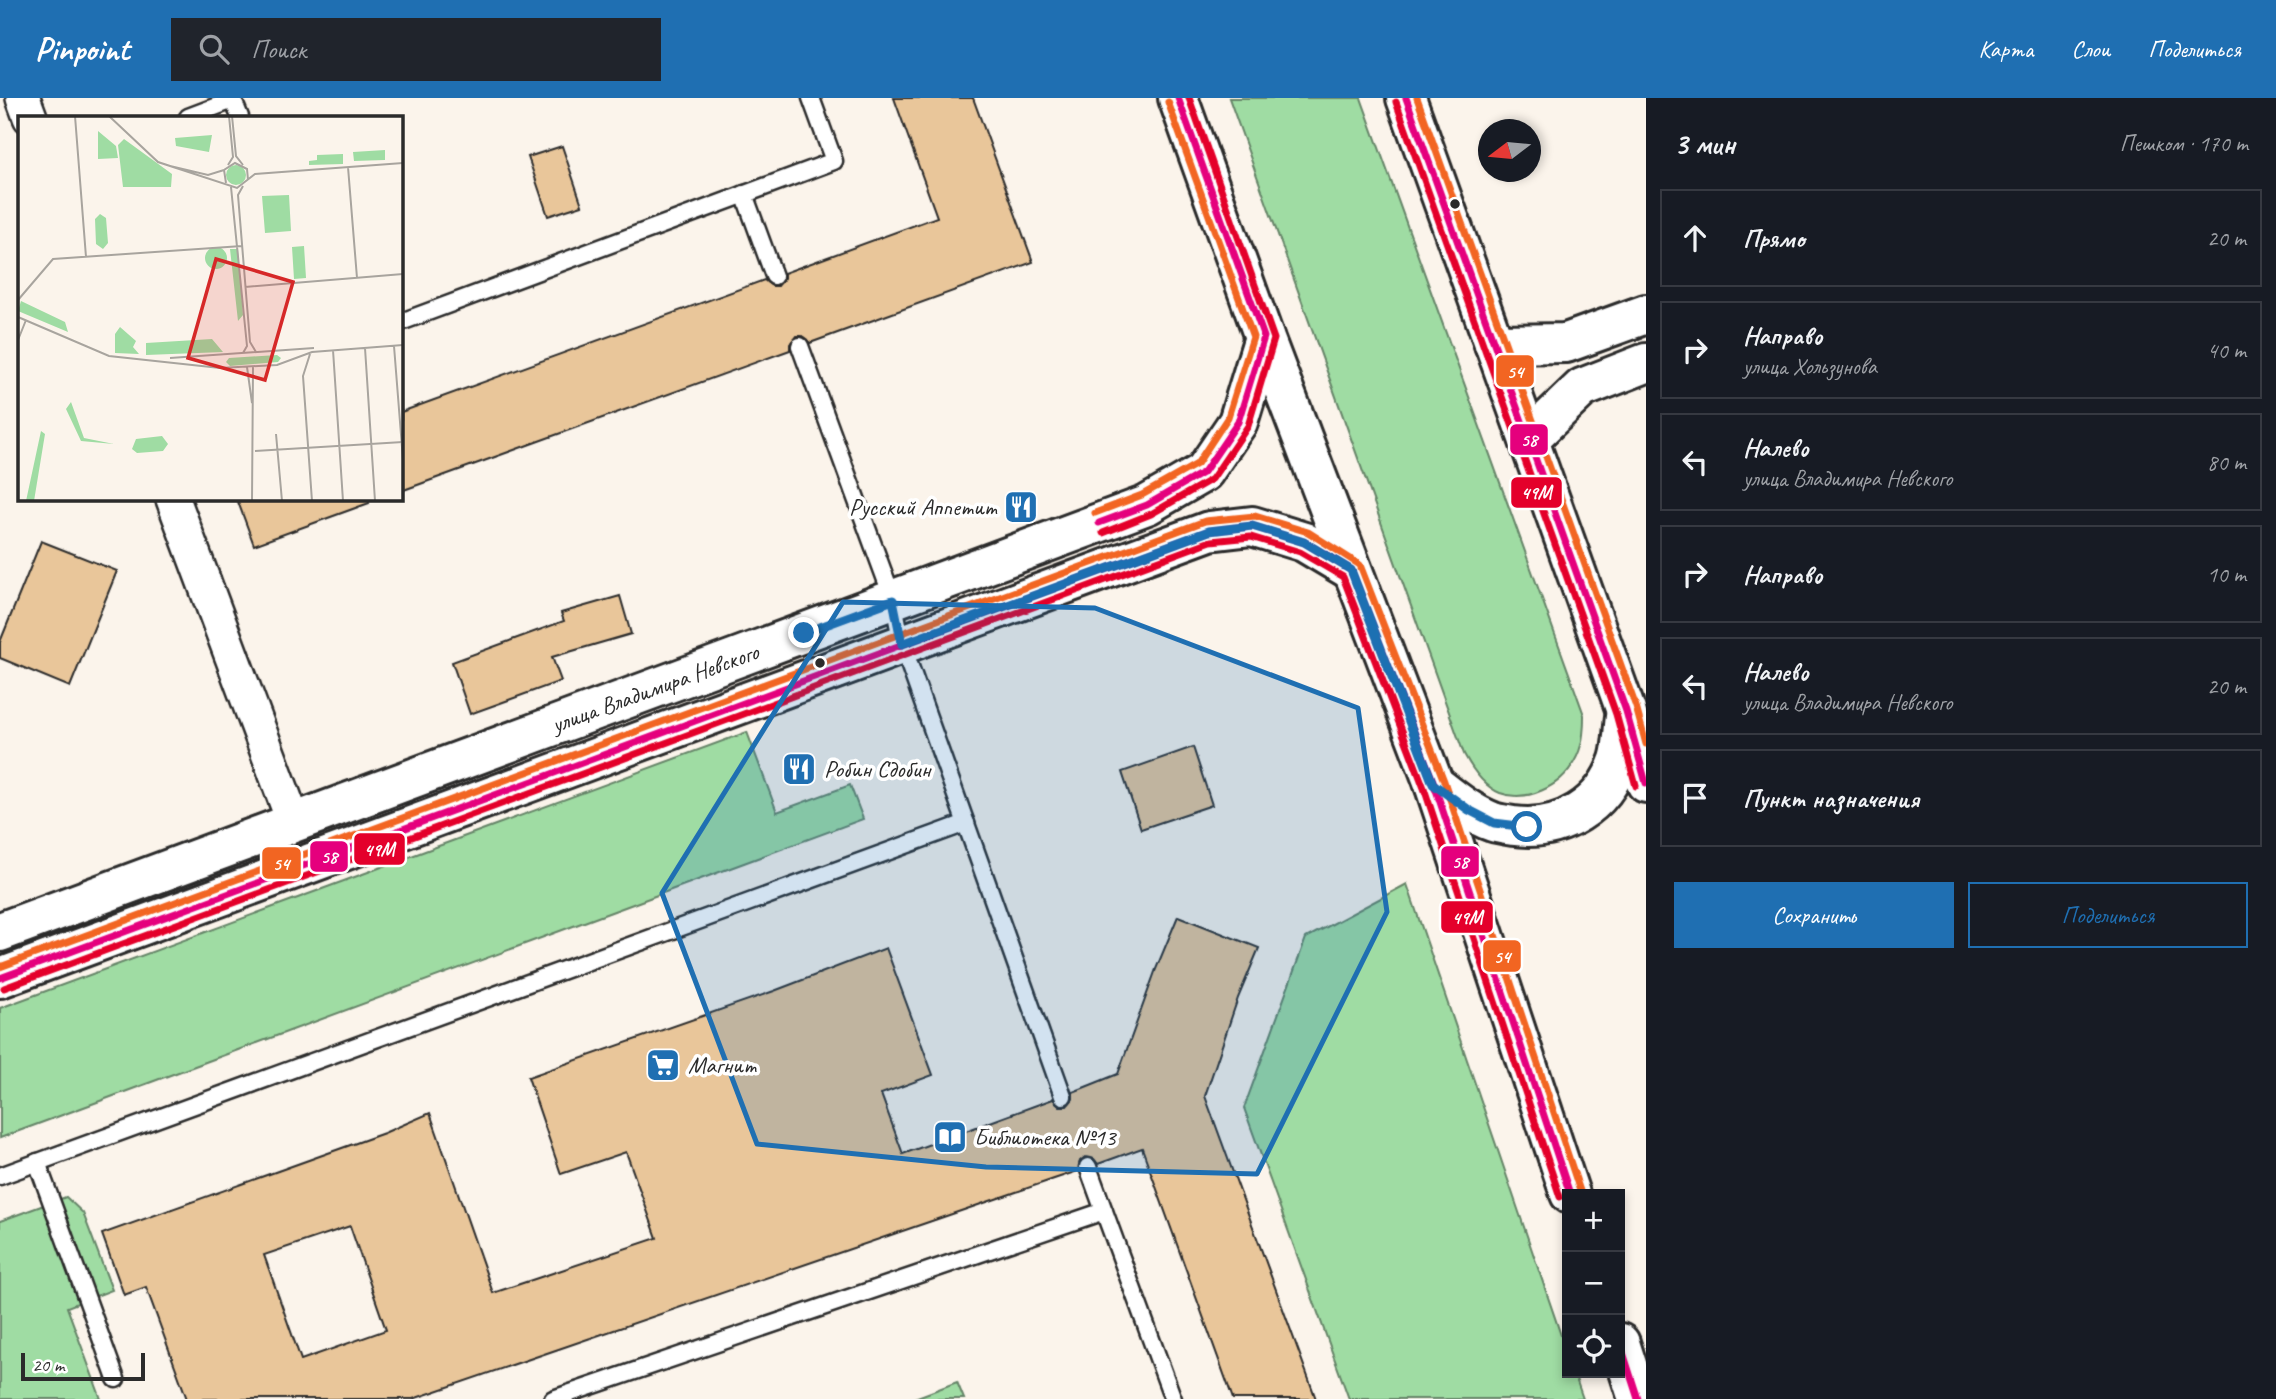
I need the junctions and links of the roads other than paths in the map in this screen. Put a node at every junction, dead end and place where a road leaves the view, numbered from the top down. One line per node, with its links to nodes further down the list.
1 (23, 98): 6 (street)
2 (811, 98): 9 (lane)
3 (1178, 98): 13 (street)
4 (1406, 98): 14 (street)
5 (235, 99): 7 (lane); 8 (lane)
6 (30, 116)
7 (191, 116)
8 (240, 116)
9 (744, 194): 10 (lane); 12 (lane)
10 (774, 276)
11 (1646, 314): 14 (street)
12 (402, 322)
13 (1264, 337): 19 (street); 20 (street, улица Владимира Невского)
14 (1494, 344): 17 (street)
15 (800, 346): 20 (lane)
16 (1646, 363): 17 (street)
17 (1529, 439): 22 (street)
18 (173, 500): 25 (street)
19 (1351, 570): 21 (street, улица Владимира Невского); 24 (street)
20 (893, 600): 21 (lane); 25 (street, улица Владимира Невского)
21 (902, 644): 26 (lane); 28 (street, улица Владимира Невского)
22 (1626, 711): 23 (street); 24 (street)
23 (1646, 783)
24 (1433, 784): 33 (street)
25 (294, 823): 27 (street, улица Владимира Невского)
26 (966, 823): 29 (lane); 30 (lane)
27 (0, 932)
28 (0, 978)
29 (1063, 1096)
30 (37, 1162): 32 (lane); 36 (lane)
31 (1088, 1167): 34 (lane)
32 (0, 1176)
33 (1568, 1189)
34 (1104, 1211): 37 (lane); 38 (lane)
35 (1625, 1359): 39 (street)
36 (116, 1379)
37 (553, 1399)
38 (1173, 1399)
39 (1638, 1399)

